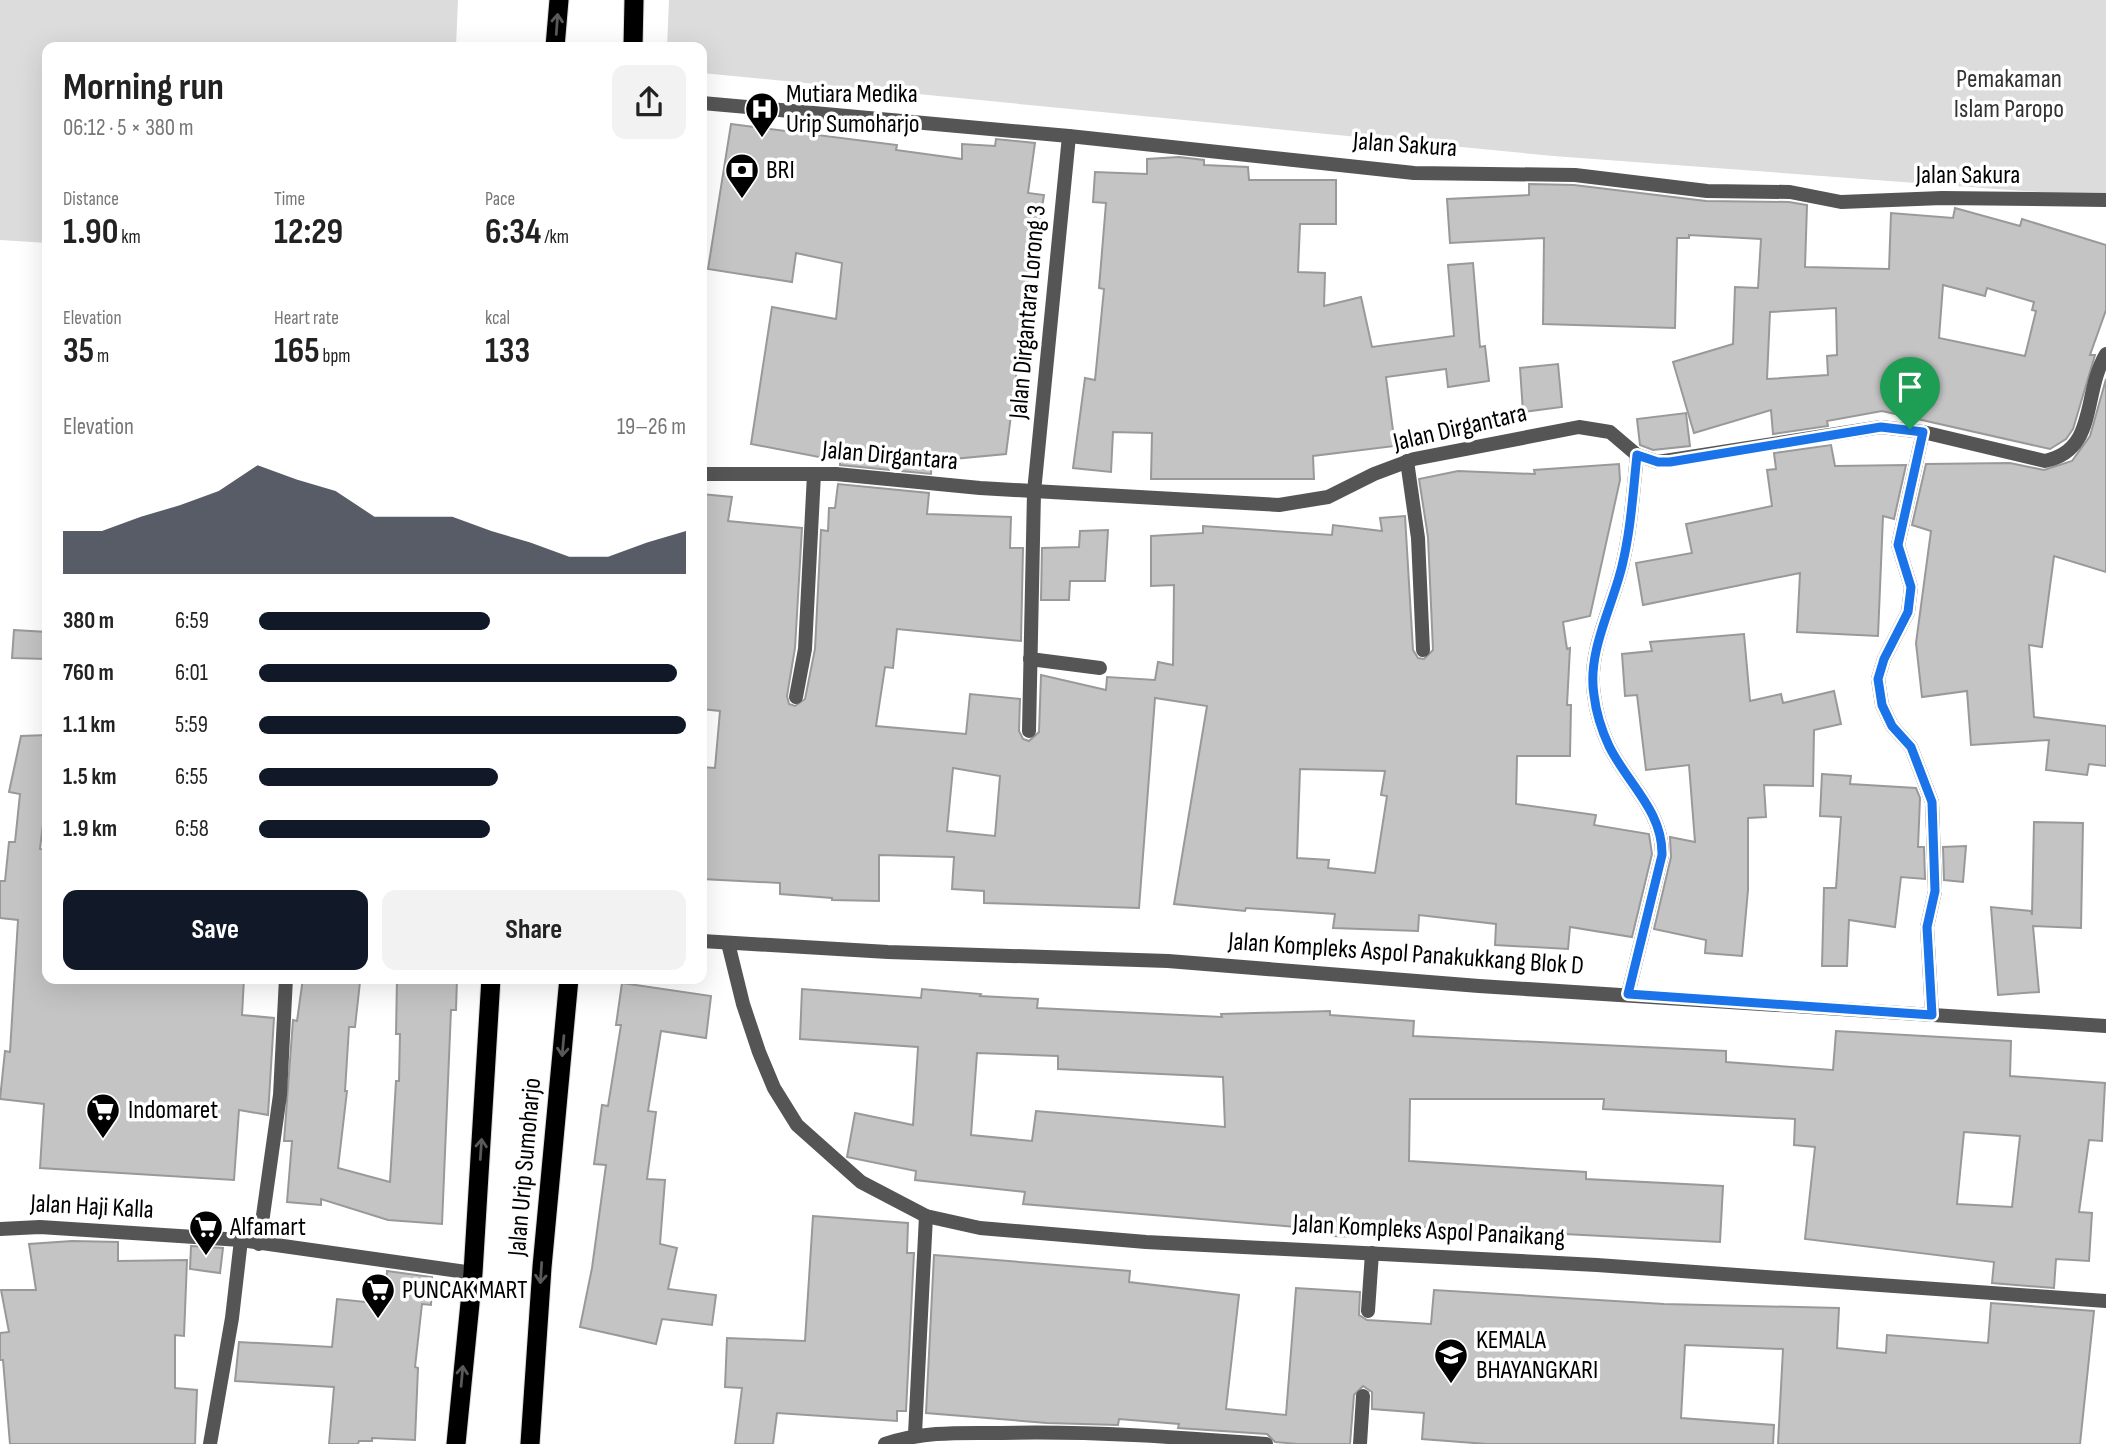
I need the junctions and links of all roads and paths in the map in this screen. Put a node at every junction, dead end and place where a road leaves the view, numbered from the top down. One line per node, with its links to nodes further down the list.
1 (559, 0): 3 (highway, one-way to 1)
2 (634, 0): 4 (highway)
3 (555, 42)
4 (633, 42)
5 (707, 103): 6 (street, Jalan Sakura)
6 (1069, 136): 7 (street, Jalan Sakura); 14 (street, Jalan Dirgantara Lorong 3)
7 (2106, 200)
8 (2106, 354): 9 (street, Jalan Dirgantara)
9 (1923, 432): 10 (street, Jalan Dirgantara); 26 (street)
10 (1637, 455): 11 (street, Jalan Dirgantara); 25 (street)
11 (1407, 461): 14 (street, Jalan Dirgantara); 15 (street)
12 (707, 474): 13 (street, Jalan Dirgantara)
13 (814, 474): 14 (street, Jalan Dirgantara); 18 (street)
14 (1034, 492): 16 (street, Jalan Dirgantara Lorong 3)
15 (1423, 650)
16 (1030, 659): 17 (street); 19 (street, Jalan Dirgantara Lorong 3)
17 (1100, 668)
18 (796, 697)
19 (1030, 731)
20 (707, 942): 21 (street, Jalan Kompleks Aspol Panakukkang Blok D)
21 (728, 943): 25 (street, Jalan Kompleks Aspol Panakukkang Blok D); 28 (street, Jalan Kompleks Aspol Panaikang)
22 (286, 984): 31 (street)
23 (491, 984): 33 (highway, Jalan Urip Sumoharjo, one-way to 23)
24 (568, 984): 40 (highway, Jalan Urip Sumoharjo, one-way to 40)
25 (1628, 994): 26 (street, Jalan Kompleks Aspol Panakukkang Blok D)
26 (1932, 1015): 27 (street, Jalan Kompleks Aspol Panakukkang Blok D)
27 (2106, 1026)
28 (926, 1216): 32 (street, Jalan Kompleks Aspol Panaikang); 37 (street)
29 (0, 1229): 30 (street, Jalan Haji Kalla)
30 (242, 1240): 31 (street, Jalan Haji Kalla); 38 (street)
31 (258, 1244): 33 (street, Jalan Haji Kalla)
32 (1372, 1253): 34 (street, Jalan Kompleks Aspol Panaikang); 35 (street)
33 (473, 1273): 39 (highway, Jalan Urip Sumoharjo, one-way to 33)
34 (2106, 1301)
35 (1368, 1311)
36 (1363, 1396): 43 (street)
37 (915, 1434): 41 (street); 42 (street)
38 (210, 1444)
39 (456, 1444)
40 (530, 1444)
41 (885, 1444)
42 (1266, 1444)
43 (1360, 1444)

